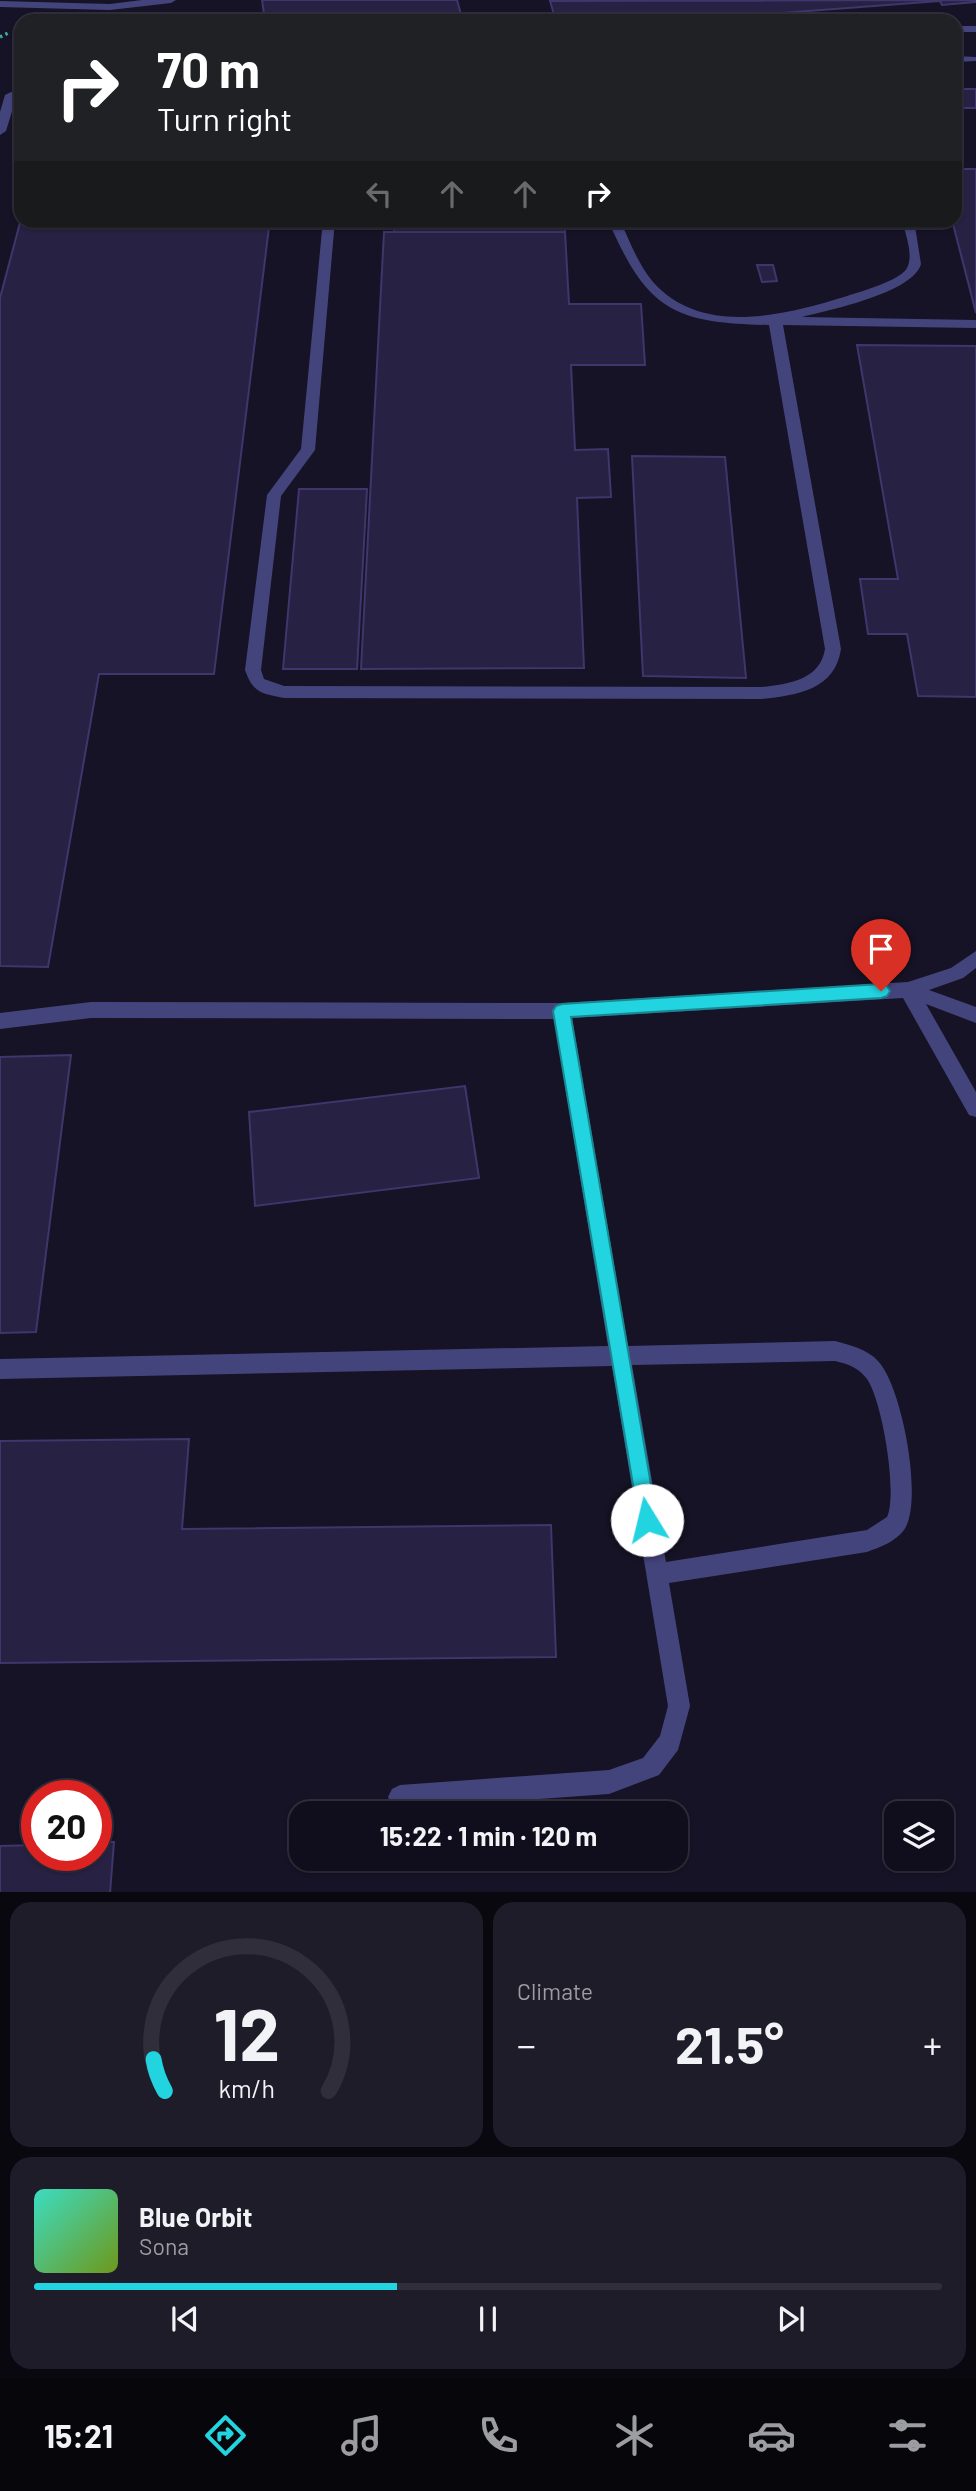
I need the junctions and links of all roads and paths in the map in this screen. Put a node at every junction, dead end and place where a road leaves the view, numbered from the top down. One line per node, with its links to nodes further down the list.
1 (171, 0): 2 (lane)
2 (0, 4)
3 (962, 59): 4 (lane)
4 (972, 59)
5 (10, 95): 6 (lane)
6 (0, 131)
7 (328, 228): 10 (lane)
8 (618, 228): 10 (lane)
9 (909, 228): 10 (lane)
10 (775, 320): 11 (lane)
11 (976, 324)
12 (976, 958): 13 (lane)
13 (908, 990): 14 (lane); 15 (lane); 17 (lane)
14 (562, 1011): 16 (lane); 18 (lane)
15 (976, 1015)
16 (0, 1021)
17 (976, 1109)
18 (620, 1356): 19 (lane); 20 (lane); 20 (lane)
19 (0, 1368)
20 (657, 1574): 21 (lane)
21 (400, 1797)

